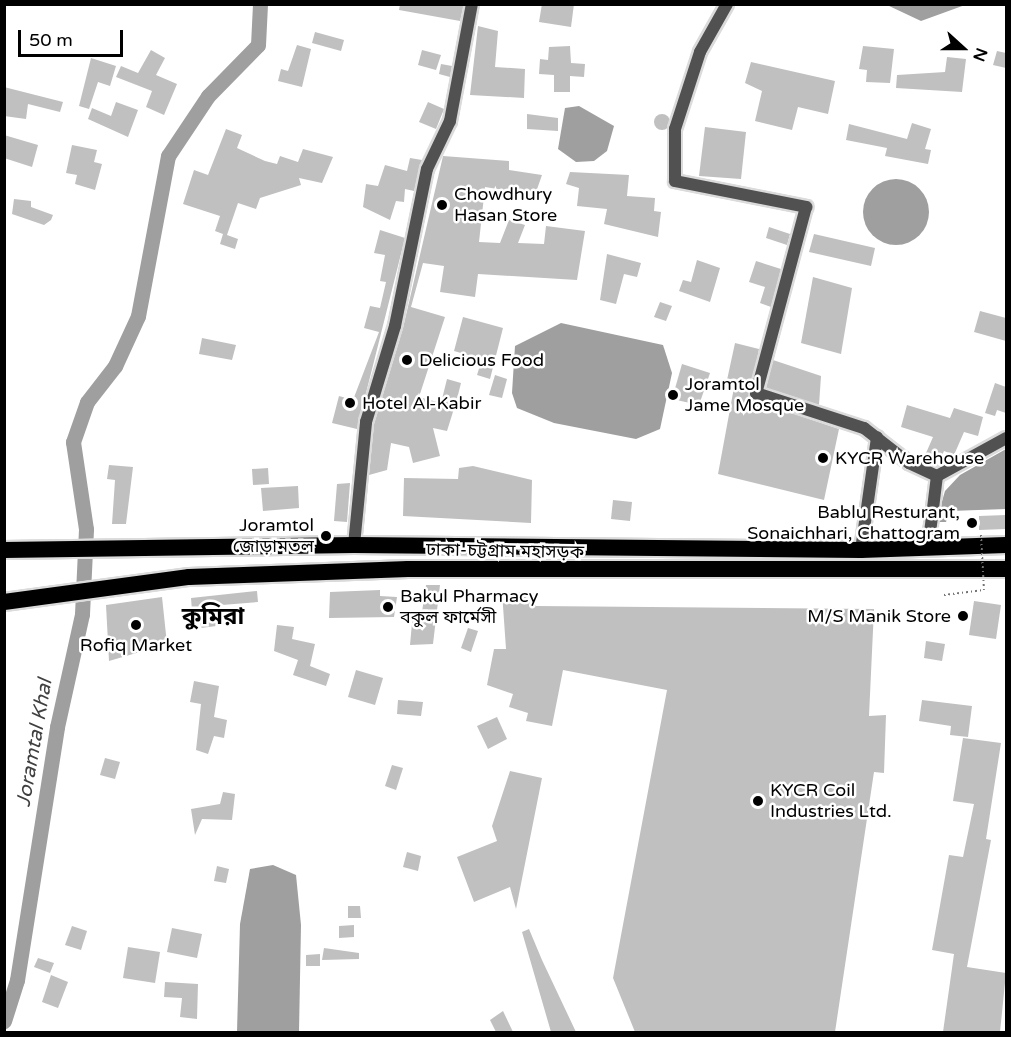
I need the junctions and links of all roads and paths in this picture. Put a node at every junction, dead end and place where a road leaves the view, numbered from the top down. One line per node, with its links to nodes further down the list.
1 (472, 4): 7 (street)
2 (727, 4): 3 (street)
3 (877, 437): 5 (street); 11 (street)
4 (1006, 438): 5 (street)
5 (937, 476): 9 (street)
6 (981, 535): 13 (path, bridge)
7 (354, 545): 10 (highway, ঢাকা-চট্টগ্রাম মহাসড়ক); 11 (highway, ঢাকা-চট্টগ্রাম মহাসড়ক)
8 (1006, 545): 9 (highway, ঢাকা-চট্টগ্রাম মহাসড়ক)
9 (928, 549): 11 (highway, ঢাকা-চট্টগ্রাম মহাসড়ক)
10 (4, 550)
11 (861, 550)
12 (1006, 569): 14 (highway, ঢাকা-চট্টগ্রাম মহাসড়ক)
13 (944, 595)
14 (4, 602)

